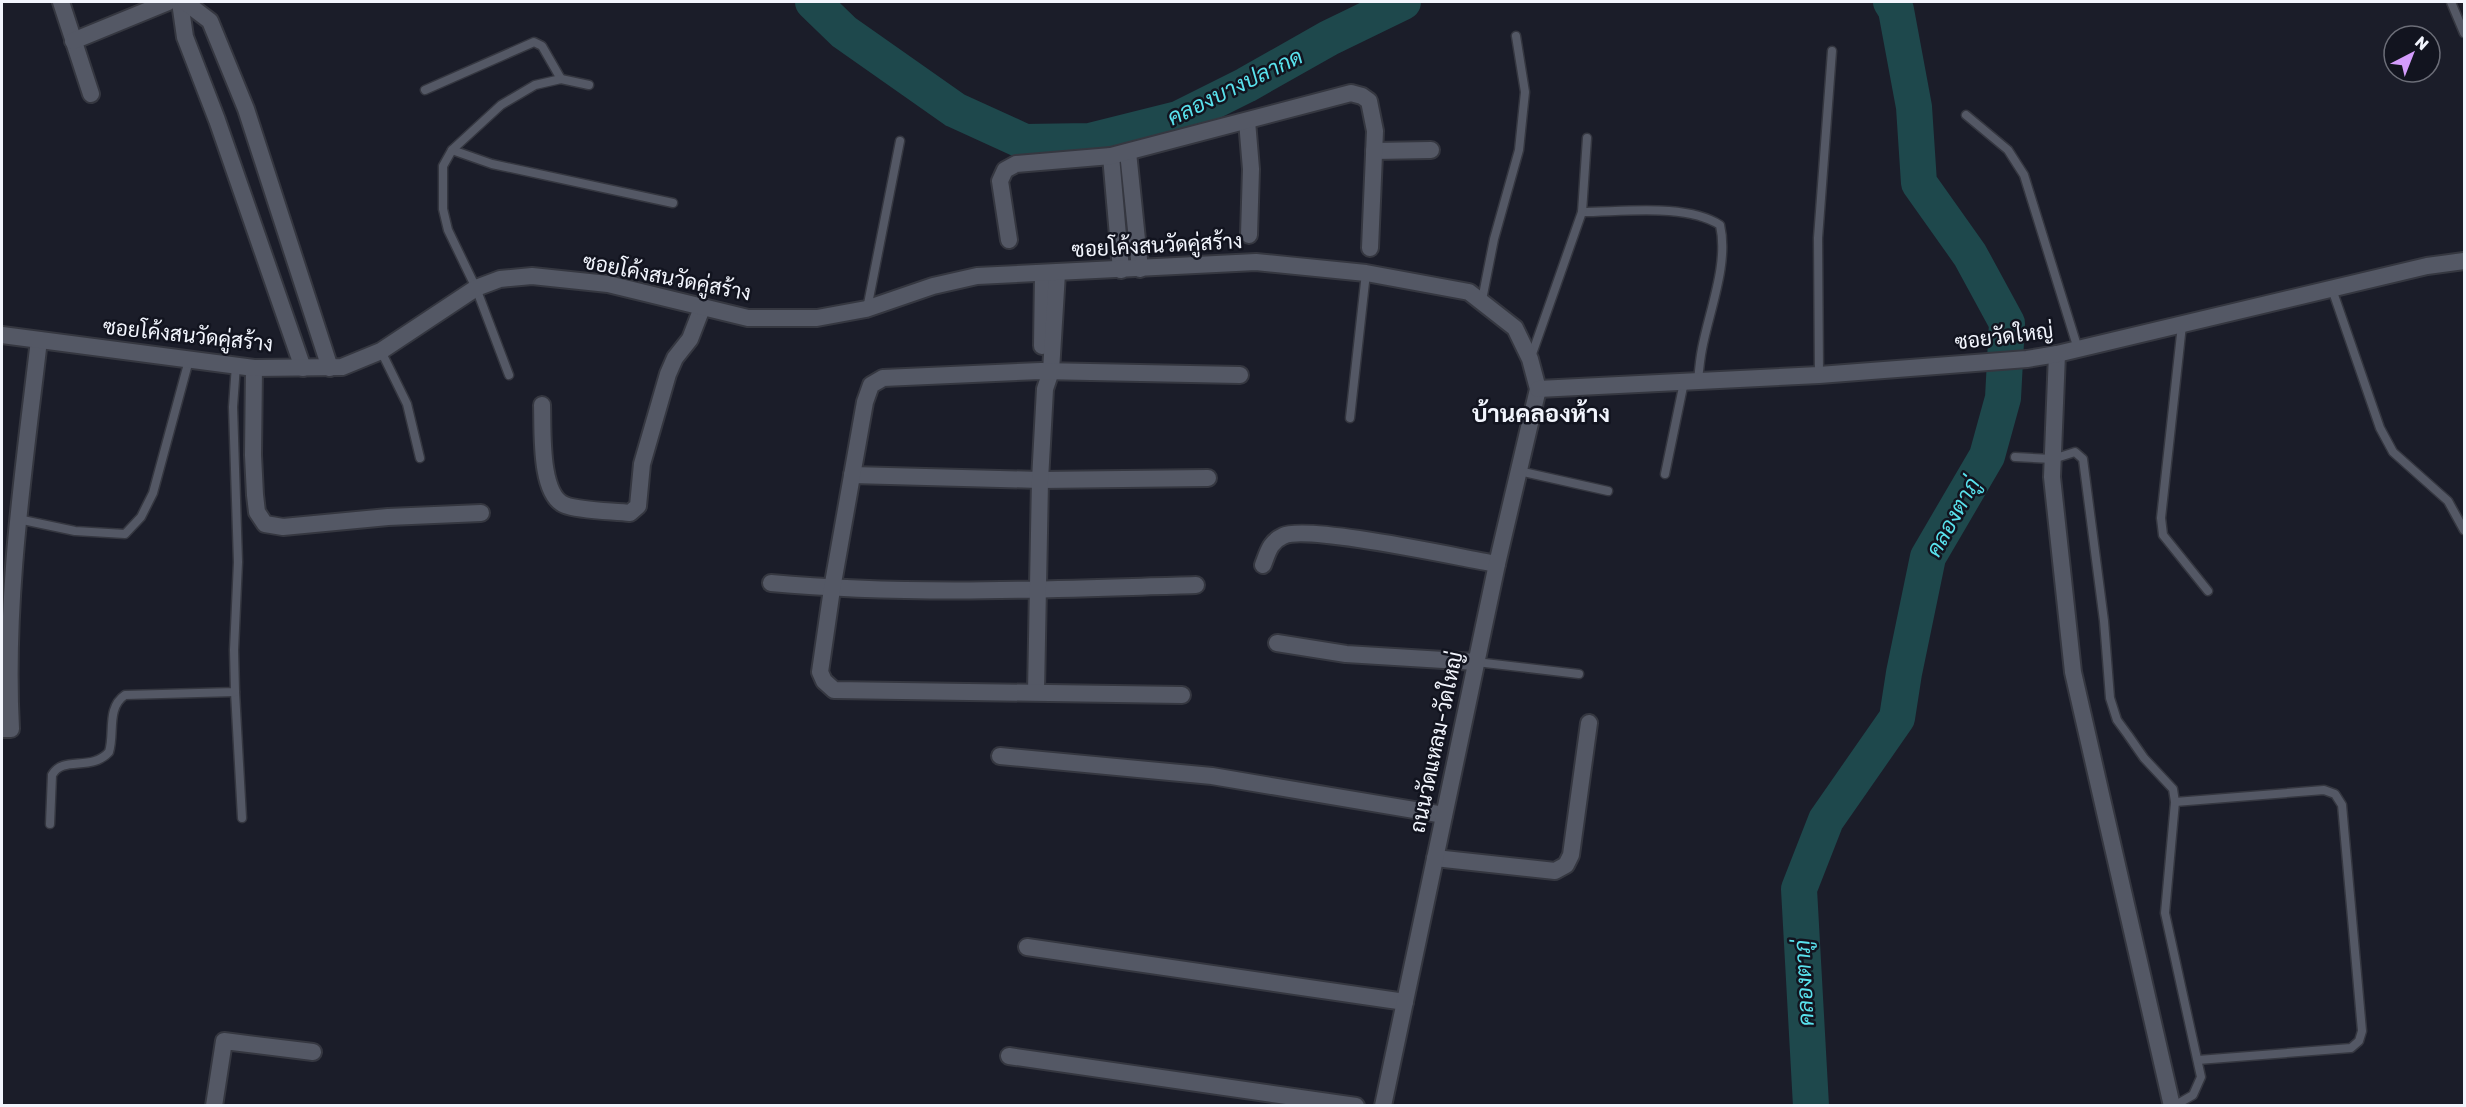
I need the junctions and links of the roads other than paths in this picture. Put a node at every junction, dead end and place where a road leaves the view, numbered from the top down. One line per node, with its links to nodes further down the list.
1 (61, 2): 8 (street)
2 (168, 2): 8 (street)
3 (180, 2): 48 (street)
4 (185, 2): 49 (street)
5 (2451, 2): 6 (lane)
6 (2464, 33)
7 (1516, 36): 35 (lane)
8 (73, 41): 13 (street)
9 (1832, 51): 53 (lane)
10 (561, 79): 11 (lane); 12 (lane); 18 (lane)
11 (589, 85)
12 (425, 90)
13 (91, 94)
14 (1966, 115): 41 (lane)
15 (1247, 121): 20 (street); 21 (street); 25 (street)
16 (1587, 138): 24 (lane)
17 (900, 141): 37 (lane)
18 (452, 150): 23 (lane); 33 (lane)
19 (1431, 150): 20 (street)
20 (1374, 151): 27 (street)
21 (1128, 152): 22 (street); 29 (street)
22 (1111, 156): 26 (street); 30 (street)
23 (673, 202)
24 (1582, 212): 44 (lane); 54 (lane)
25 (1249, 234)
26 (1008, 240)
27 (1370, 248)
28 (2458, 262): 34 (street, ซอยวัดใหญ่)
29 (1140, 269): 30 (street, ซอยโค้งสนวัดคู่สร้าง); 32 (street, ซอยโค้งสนวัดคู่สร้าง)
30 (1121, 270): 31 (street, ซอยโค้งสนวัดคู่สร้าง)
31 (1050, 273): 37 (street, ซอยโค้งสนวัดคู่สร้าง); 50 (street)
32 (1366, 273): 35 (street, ซอยโค้งสนวัดคู่สร้าง); 57 (lane)
33 (476, 288): 36 (street, ซอยโค้งสนวัดคู่สร้าง); 42 (street, ซอยโค้งสนวัดคู่สร้าง); 51 (lane)
34 (2332, 289): 38 (street, ซอยวัดใหญ่); 69 (lane)
35 (1482, 300): 44 (street, ซอยโค้งสนวัดคู่สร้าง)
36 (702, 308): 37 (street, ซอยโค้งสนวัดคู่สร้าง); 56 (street)
37 (867, 309)
38 (2182, 325): 41 (street, ซอยวัดใหญ่); 76 (lane)
39 (2, 335): 40 (street, ซอยโค้งสนวัดคู่สร้าง)
40 (39, 340): 45 (street, ซอยโค้งสนวัดคู่สร้าง); 68 (street)
41 (2078, 349): 43 (street, ซอยวัดใหญ่)
42 (381, 351): 49 (street, ซอยโค้งสนวัดคู่สร้าง); 59 (lane)
43 (2057, 354): 53 (street, ซอยวัดใหญ่); 60 (street)
44 (1530, 359): 55 (street, ซอยโค้งสนวัดคู่สร้าง)
45 (189, 360): 46 (street, ซอยโค้งสนวัดคู่สร้าง); 68 (lane)
46 (236, 365): 47 (street, ซอยโค้งสนวัดคู่สร้าง); 80 (lane)
47 (254, 368): 48 (street, ซอยโค้งสนวัดคู่สร้าง); 67 (street)
48 (303, 368): 49 (street, ซอยโค้งสนวัดคู่สร้าง)
49 (330, 368)
50 (1046, 371): 52 (street); 62 (street); 65 (street)
51 (509, 375)
52 (1240, 375)
53 (1819, 375): 54 (street, ซอยวัดใหญ่)
54 (1691, 382): 55 (street, ซอยวัดใหญ่); 63 (lane)
55 (1538, 389): 61 (street, ถนนวัดแหลม-วัดใหญ่)
56 (542, 405)
57 (1350, 418)
58 (2015, 457): 60 (lane)
59 (420, 458)
60 (2053, 459): 86 (lane); 100 (street)
61 (1519, 471): 66 (lane); 70 (street, ถนนวัดแหลม-วัดใหญ่)
62 (852, 474): 65 (street); 74 (street)
63 (1665, 474)
64 (1208, 478): 65 (street)
65 (1040, 480): 75 (street)
66 (1608, 490)
67 (481, 513)
68 (18, 519): 84 (street)
69 (2464, 530)
70 (1497, 564): 71 (street); 78 (street, ถนนวัดแหลม-วัดใหญ่)
71 (1263, 565)
72 (771, 583): 74 (street)
73 (1196, 585): 75 (street)
74 (832, 589): 75 (street); 81 (street)
75 (1038, 589): 81 (street)
76 (2208, 591)
77 (1277, 643): 78 (street)
78 (1476, 662): 79 (lane); 87 (street, ถนนวัดแหลม-วัดใหญ่)
79 (1579, 674)
80 (235, 692): 88 (lane); 89 (lane)
81 (1036, 692): 82 (street)
82 (1182, 695)
83 (1590, 723): 90 (street)
84 (2, 729)
85 (1000, 756): 87 (street)
86 (2175, 802): 95 (lane); 95 (lane)
87 (1444, 815): 90 (street, ถนนวัดแหลม-วัดใหญ่)
88 (242, 818)
89 (50, 824)
90 (1435, 858): 92 (street, ถนนวัดแหลม-วัดใหญ่)
91 (1027, 947): 92 (street)
92 (1405, 1002): 99 (street, ถนนวัดแหลม-วัดใหญ่)
93 (313, 1052): 97 (street)
94 (1009, 1056): 98 (street)
95 (2198, 1060): 96 (lane)
96 (2193, 1095): 100 (lane); 101 (lane)
97 (214, 1106)
98 (1356, 1106)
99 (1383, 1106)
100 (2173, 1106)
101 (2196, 1106)

